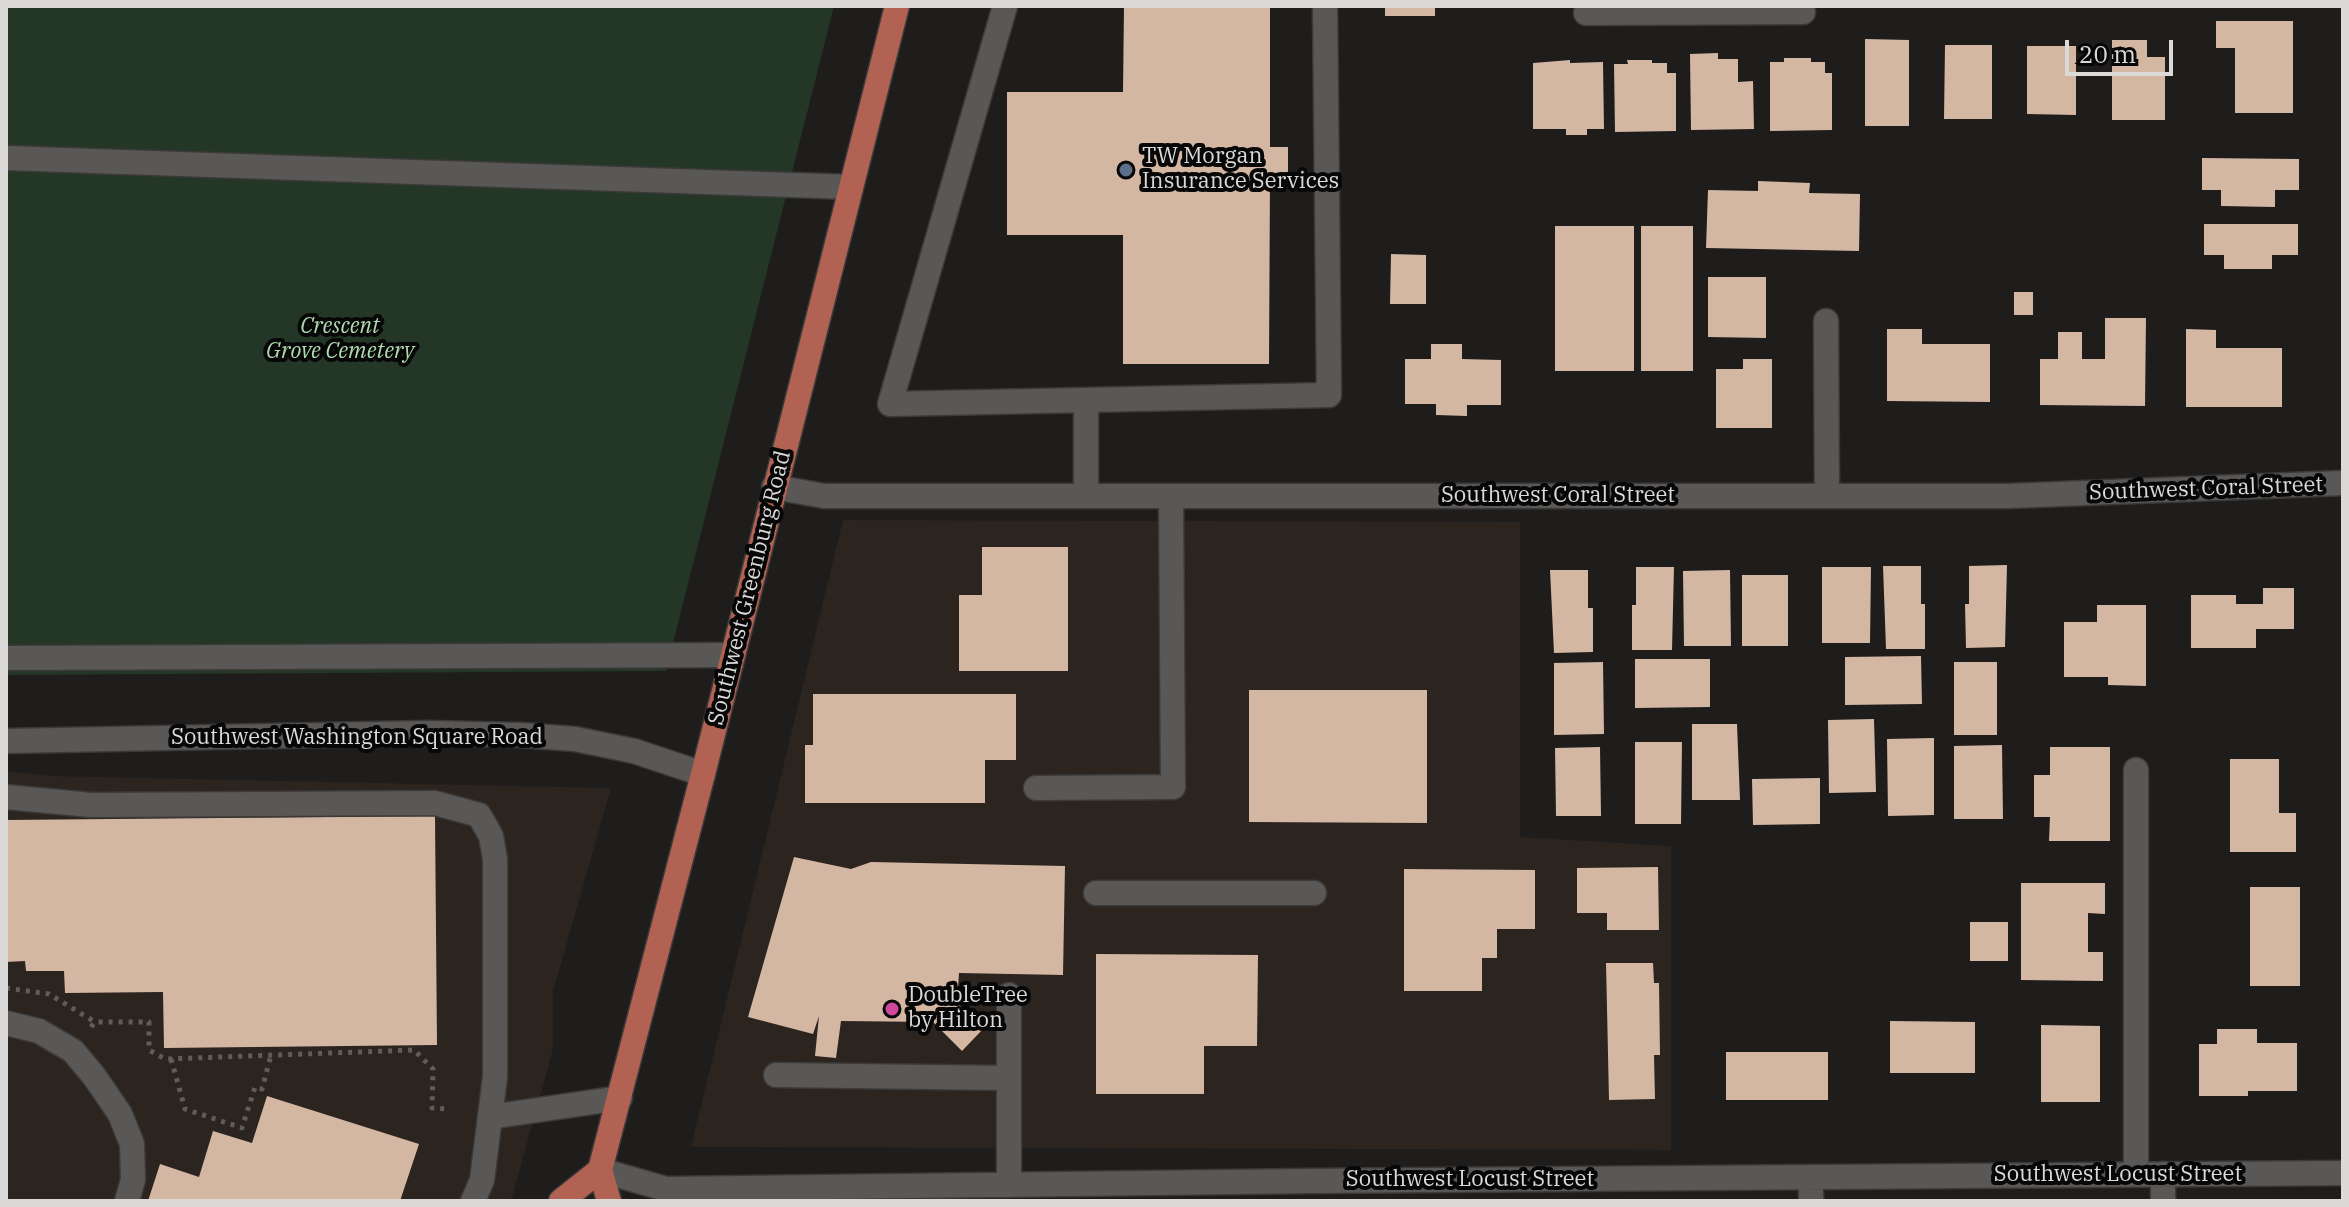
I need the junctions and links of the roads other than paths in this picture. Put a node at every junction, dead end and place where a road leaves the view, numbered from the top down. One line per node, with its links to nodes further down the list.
1 (897, 6): 8 (main road, Southwest Greenburg Road)
2 (1005, 6): 10 (street)
3 (1325, 6): 10 (street)
4 (1684, 9): 5 (street); 6 (street)
5 (1803, 12)
6 (1586, 13)
7 (6, 158): 8 (street)
8 (851, 187): 12 (main road, Southwest Greenburg Road)
9 (1826, 321): 15 (street)
10 (1086, 400): 13 (street)
11 (2343, 483): 15 (street, Southwest Coral Street)
12 (774, 487): 13 (street, Southwest Coral Street); 16 (main road, Southwest Greenburg Road)
13 (1086, 496): 14 (street, Southwest Coral Street)
14 (1171, 496): 15 (street, Southwest Coral Street); 21 (street)
15 (1827, 496)
16 (733, 655): 17 (street); 20 (main road, Southwest Greenburg Road)
17 (6, 658)
18 (6, 741): 20 (street, Southwest Washington Square Road)
19 (2136, 770): 33 (street)
20 (703, 774): 29 (main road, Southwest Greenburg Road)
21 (1036, 788)
22 (6, 797): 30 (street)
23 (1096, 893): 24 (street)
24 (1314, 893)
25 (1009, 995): 28 (street)
26 (6, 1023): 38 (street)
27 (776, 1075): 28 (street)
28 (1009, 1078): 35 (street)
29 (620, 1098): 30 (street); 31 (main road, Southwest Greenburg Road)
30 (490, 1117): 39 (street)
31 (600, 1170): 35 (street, Southwest Locust Street); 40 (main road); 41 (main road)
32 (2343, 1173): 34 (street, Southwest Locust Street)
33 (2136, 1174): 34 (street, Southwest Locust Street); 36 (street, Southwest Locust Street)
34 (2163, 1174): 42 (street)
35 (1009, 1185): 37 (street, Southwest Locust Street)
36 (1811, 1189): 37 (street, Southwest Locust Street)
37 (1308, 1191)
38 (127, 1201)
39 (473, 1201)
40 (561, 1201)
41 (609, 1201)
42 (2163, 1201)

